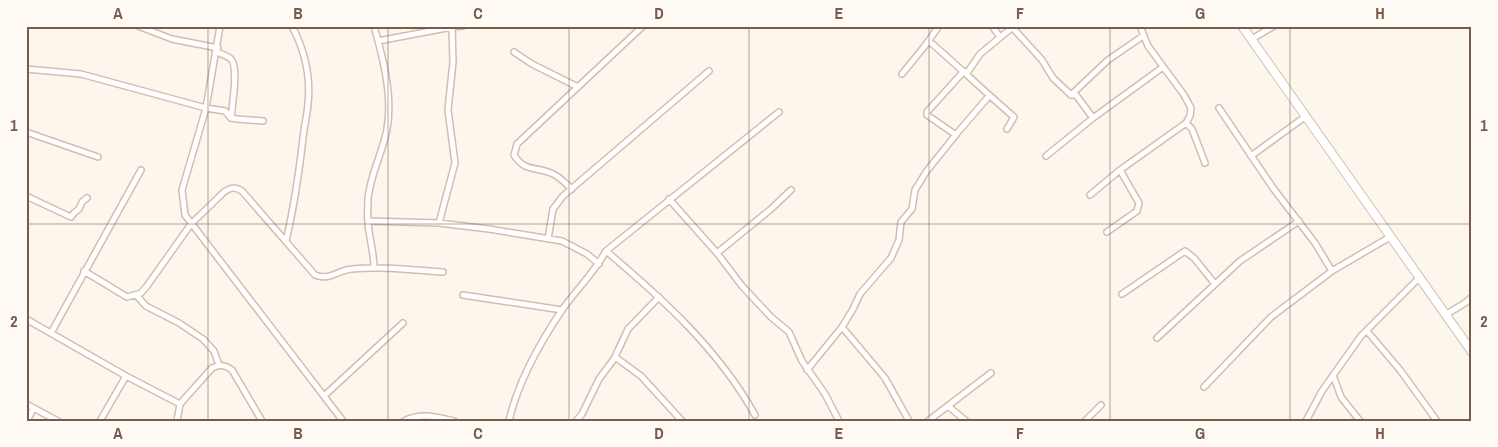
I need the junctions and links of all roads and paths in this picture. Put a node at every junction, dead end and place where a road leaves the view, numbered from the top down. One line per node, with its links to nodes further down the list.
1 (138, 26): 19 (street)
2 (220, 26): 19 (street)
3 (292, 26): 59 (street)
4 (374, 26): 17 (street)
5 (463, 26): 12 (street)
6 (643, 26): 26 (street)
7 (939, 26): 18 (street)
8 (992, 26): 15 (street)
9 (1140, 26): 14 (street)
10 (1242, 26): 16 (main road)
11 (1274, 26): 16 (street)
12 (452, 27): 17 (street); 54 (street)
13 (1013, 27): 15 (street); 27 (street)
14 (1143, 36): 21 (street); 27 (street)
15 (1000, 37): 24 (street)
16 (1252, 39): 32 (main road)
17 (378, 41): 52 (street)
18 (929, 41): 24 (street); 25 (street)
19 (217, 50): 29 (street); 33 (street)
20 (514, 52): 26 (street)
21 (1163, 66): 34 (street); 36 (street)
22 (26, 69): 29 (street)
23 (709, 71): 46 (street)
24 (966, 72): 28 (street); 39 (street)
25 (902, 74)
26 (578, 87): 46 (street)
27 (1070, 95): 34 (street)
28 (989, 96): 37 (street); 39 (street)
29 (206, 108): 33 (street); 55 (street)
30 (1219, 108): 41 (street)
31 (779, 112): 51 (street)
32 (1306, 116): 41 (street); 57 (main road)
33 (231, 118): 35 (street)
34 (1093, 118): 40 (street)
35 (263, 121)
36 (1186, 123): 43 (street); 45 (street)
37 (1007, 129)
38 (26, 132): 42 (street)
39 (956, 135): 78 (street)
40 (1046, 156)
41 (1251, 156): 53 (street)
42 (98, 157)
43 (1205, 163)
44 (141, 170): 64 (street)
45 (1120, 170): 48 (street); 56 (street)
46 (572, 189): 58 (street)
47 (791, 190): 61 (street)
48 (1090, 195)
49 (26, 196): 50 (street)
50 (87, 198)
51 (670, 199): 60 (street); 61 (street)
52 (368, 221): 54 (street); 63 (street)
53 (1298, 221): 65 (street); 68 (street)
54 (439, 223): 58 (street)
55 (191, 224): 59 (street); 70 (street); 90 (street)
56 (1107, 232)
57 (1390, 237): 65 (street); 67 (main road)
58 (548, 239): 62 (street)
59 (286, 241): 63 (street)
60 (606, 251): 62 (street); 72 (street)
61 (717, 253): 85 (street)
62 (599, 264): 74 (street)
63 (374, 268): 66 (street)
64 (84, 271): 70 (street); 80 (street)
65 (1332, 271): 89 (street)
66 (443, 272)
67 (1419, 278): 75 (main road); 79 (street)
68 (1215, 284): 69 (street); 81 (street)
69 (1122, 294)
70 (136, 295): 84 (street)
71 (464, 295): 74 (street)
72 (659, 297): 83 (street); 96 (street)
73 (1472, 297): 75 (street)
74 (562, 310): 105 (street)
75 (1446, 315): 82 (main road)
76 (26, 319): 80 (street)
77 (403, 323): 90 (street)
78 (842, 327): 85 (street); 109 (street)
79 (1367, 331): 87 (street); 115 (street)
80 (51, 333): 88 (street)
81 (1157, 338)
82 (1472, 352)
83 (615, 356): 106 (street); 107 (street)
84 (219, 365): 92 (street); 101 (street)
85 (808, 370): 108 (street)
86 (991, 373): 94 (street)
87 (1333, 375): 113 (street); 114 (street)
88 (126, 376): 92 (street); 99 (street)
89 (1204, 387)
90 (324, 396): 102 (street)
91 (26, 404): 95 (street)
92 (180, 404): 100 (street)
93 (1101, 405): 112 (street)
94 (948, 406): 110 (street); 111 (street)
95 (34, 408): 97 (street); 98 (street)
96 (755, 415)
97 (27, 421)
98 (58, 421)
99 (100, 421)
100 (177, 421)
101 (262, 421)
102 (343, 421)
103 (404, 421): 104 (street)
104 (454, 421)
105 (509, 421)
106 (576, 421)
107 (682, 421)
108 (839, 421)
109 (909, 421)
110 (928, 421)
111 (966, 421)
112 (1084, 421)
113 (1306, 421)
114 (1360, 421)
115 (1437, 421)

